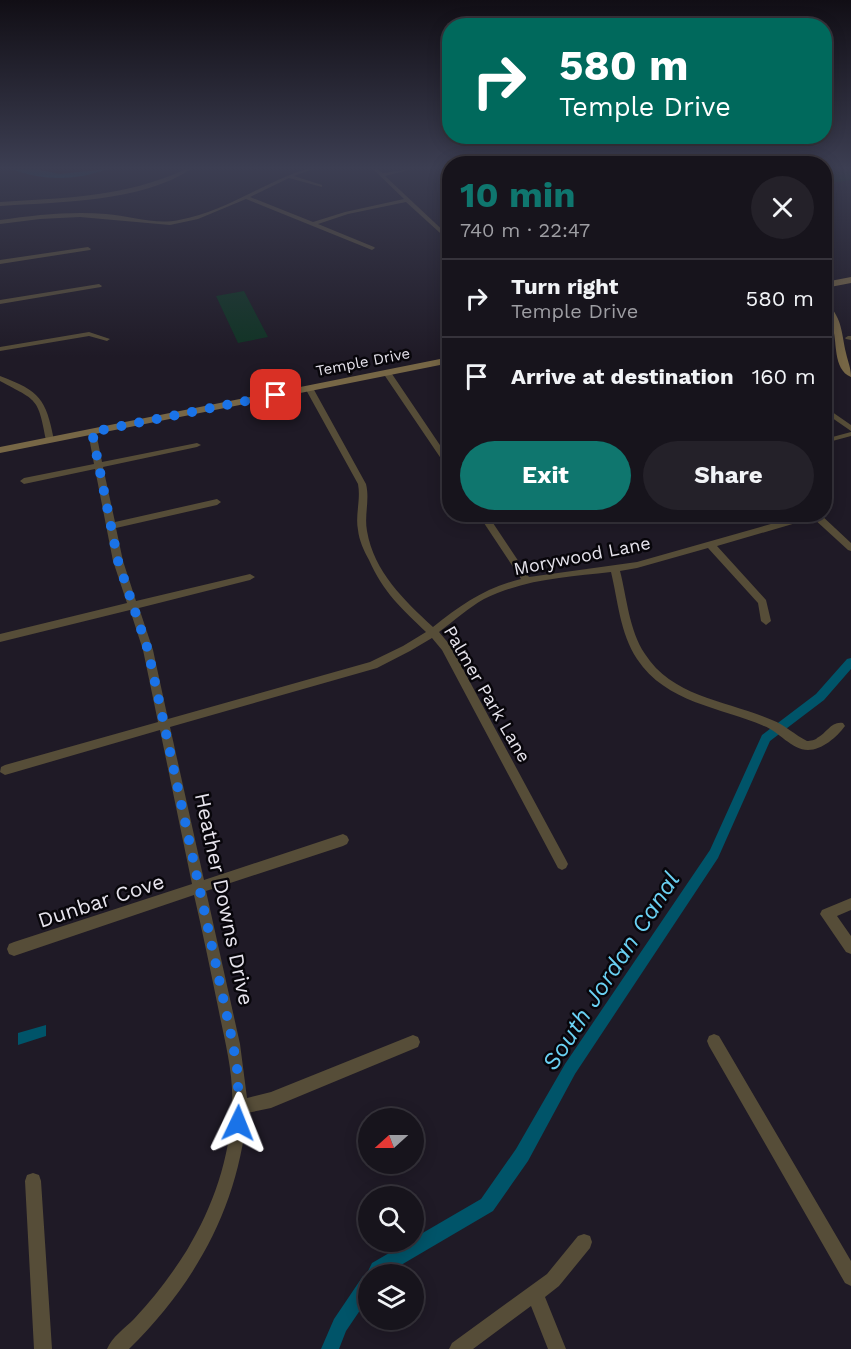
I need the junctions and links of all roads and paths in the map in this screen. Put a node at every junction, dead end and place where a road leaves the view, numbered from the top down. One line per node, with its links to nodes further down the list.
1 (333, 232): 2 (street)
2 (372, 248)
3 (88, 249): 4 (street)
4 (0, 262)
5 (851, 280): 6 (street)
6 (832, 284)
7 (99, 286): 8 (street)
8 (0, 302)
9 (832, 311): 10 (street)
10 (850, 338): 15 (street)
11 (107, 339): 12 (street)
12 (0, 349)
13 (442, 362): 14 (street, Temple Drive)
14 (387, 373): 17 (street, Temple Drive); 26 (street)
15 (851, 374)
16 (0, 378): 23 (street)
17 (309, 388): 20 (street, Temple Drive); 41 (street, Palmer Park Lane)
18 (832, 414): 19 (street)
19 (851, 429)
20 (92, 432): 23 (street, Temple Drive); 27 (street, Heather Downs Drive)
21 (851, 434): 22 (street)
22 (832, 439)
23 (51, 440): 25 (street, Temple Drive)
24 (197, 445): 27 (street)
25 (0, 450)
26 (442, 454)
27 (99, 466): 28 (street); 33 (street, Heather Downs Drive)
28 (24, 482)
29 (217, 502): 33 (street)
30 (487, 522): 38 (street)
31 (789, 522): 34 (street, Morywood Lane)
32 (822, 522): 35 (street)
33 (111, 526): 39 (street, Heather Downs Drive)
34 (710, 544): 36 (street, Morywood Lane); 40 (street)
35 (851, 548)
36 (615, 569): 38 (street, Morywood Lane); 44 (street)
37 (250, 578): 39 (street)
38 (527, 580): 41 (street, Morywood Lane)
39 (133, 607): 42 (street); 43 (street, Heather Downs Drive)
40 (766, 621)
41 (434, 631): 43 (street, Morywood Lane); 47 (street, Palmer Park Lane)
42 (0, 638)
43 (164, 724): 45 (street, Morywood Lane); 48 (street, Heather Downs Drive)
44 (839, 726)
45 (5, 770)
46 (343, 840): 48 (street, Dunbar Cove)
47 (562, 864)
48 (199, 889): 51 (street, Dunbar Cove); 54 (street, Heather Downs Drive)
49 (851, 904): 50 (street)
50 (851, 947)
51 (15, 949)
52 (714, 1041): 57 (street)
53 (413, 1042): 54 (street)
54 (240, 1107): 60 (street, Heather Downs Drive)
55 (33, 1181): 59 (street)
56 (584, 1242): 58 (street)
57 (851, 1277)
58 (535, 1294): 61 (street); 62 (street)
59 (43, 1349)
60 (116, 1349)
61 (458, 1349)
62 (557, 1349)

